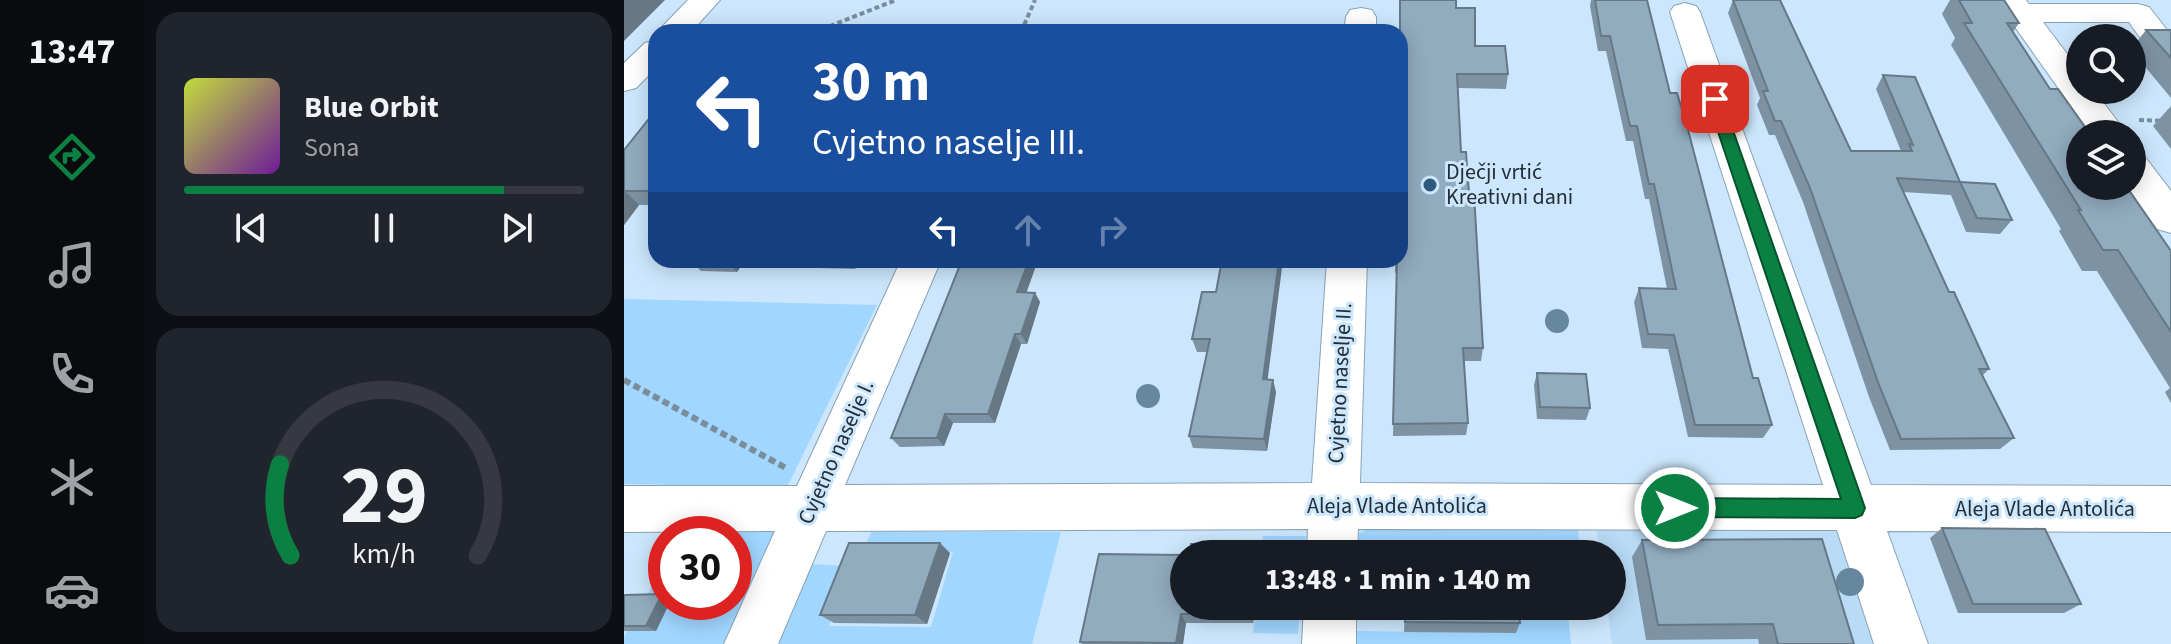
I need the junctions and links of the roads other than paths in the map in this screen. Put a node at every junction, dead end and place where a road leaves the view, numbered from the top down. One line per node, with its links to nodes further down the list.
1 (705, 0): 3 (street)
2 (1685, 12): 14 (street)
3 (681, 24)
4 (2158, 39): 7 (street)
5 (648, 58): 6 (street)
6 (624, 81)
7 (2099, 120)
8 (2151, 181): 9 (street)
9 (2171, 219)
10 (917, 268): 12 (street, Cvjetno naselje I.)
11 (1347, 268): 13 (street, Cvjetno naselje II.)
12 (800, 489): 13 (street, Aleja Vlade Antolića); 15 (street, Aleja Vlade Antolića); 19 (street, Cvjetno naselje I.)
13 (1333, 506): 14 (street, Aleja Vlade Antolića); 17 (street, Cvjetno naselje II.)
14 (1855, 508): 16 (street, Aleja Vlade Antolića); 21 (street)
15 (624, 509)
16 (2171, 509)
17 (1332, 540)
18 (1330, 620): 20 (street)
19 (751, 644)
20 (1329, 644)
21 (1901, 644)

